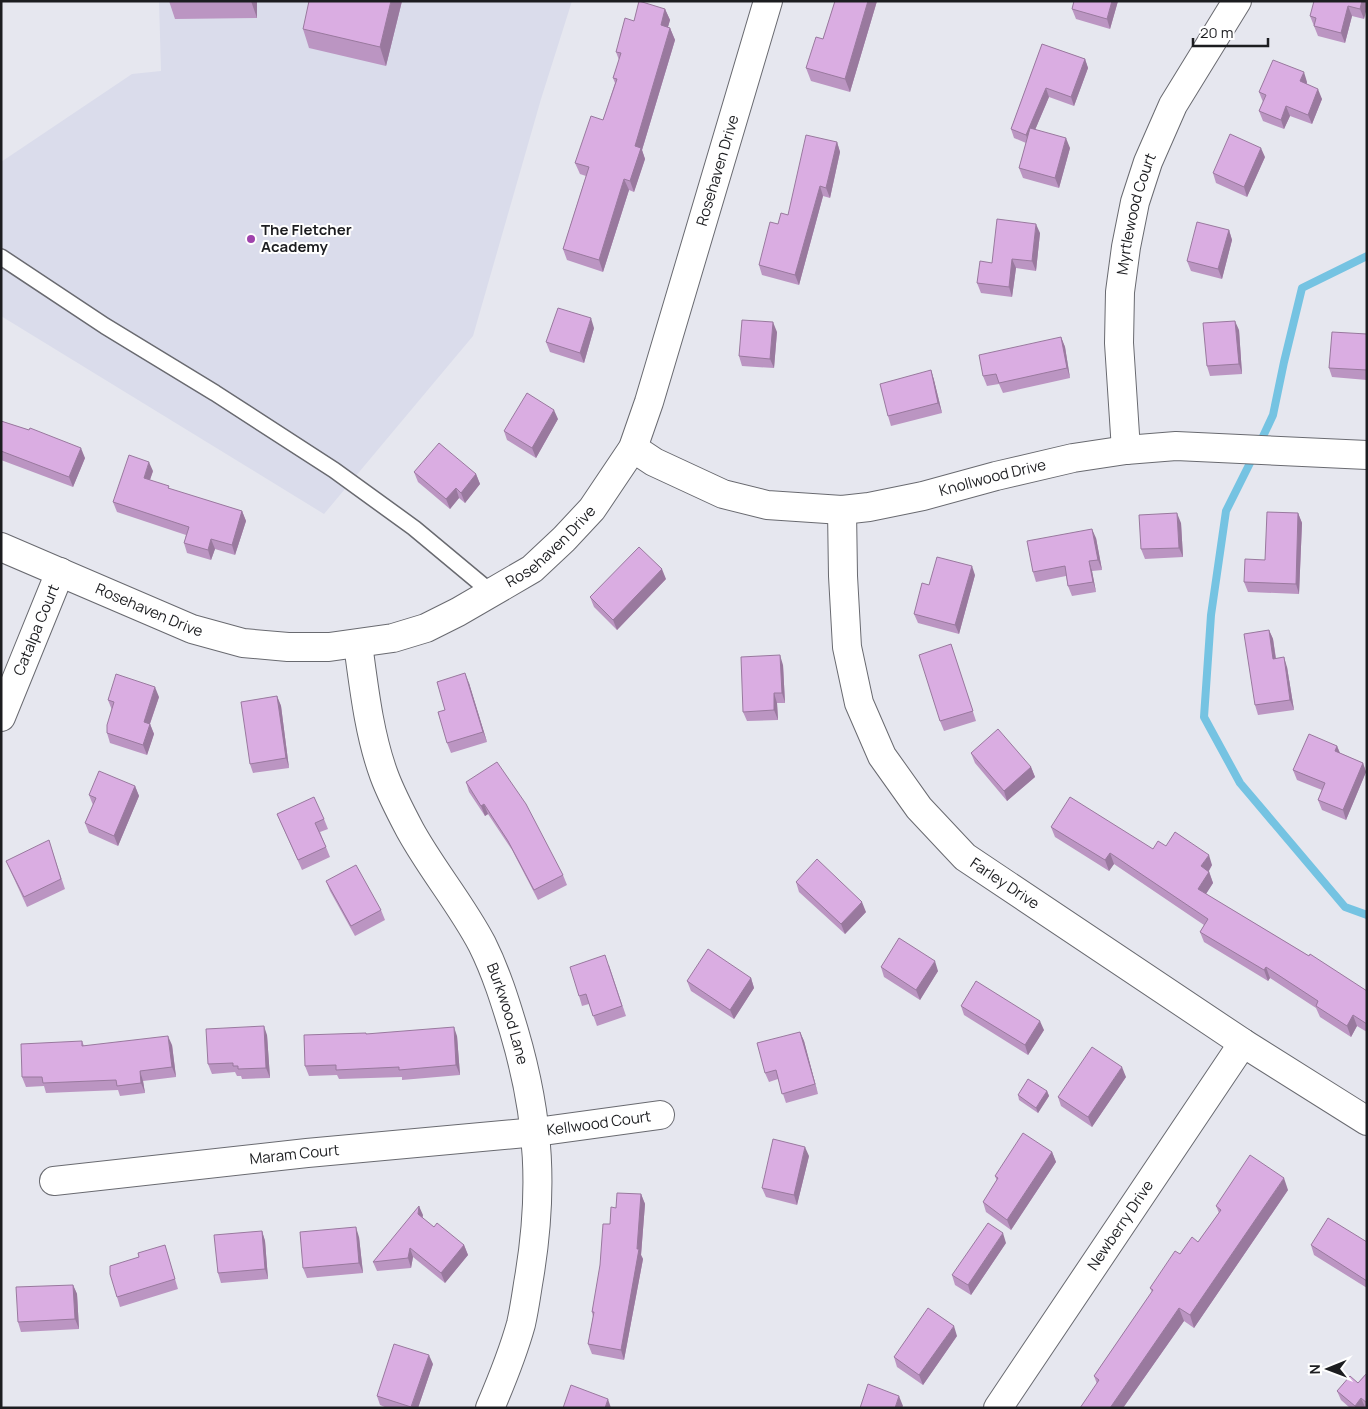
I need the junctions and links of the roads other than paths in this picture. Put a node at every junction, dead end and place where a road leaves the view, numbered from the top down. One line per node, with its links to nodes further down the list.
1 (768, 1): 4 (street, Rosehaven Drive)
2 (1238, 1): 5 (street, Myrtlewood Court)
3 (1, 257): 10 (lane)
4 (633, 448): 7 (street, Knollwood Drive); 10 (street, Rosehaven Drive)
5 (1126, 450): 6 (street, Knollwood Drive); 7 (street, Knollwood Drive)
6 (1367, 455)
7 (842, 510): 13 (street, Farley Drive)
8 (1, 547): 9 (street, Rosehaven Drive)
9 (60, 572): 11 (street, Rosehaven Drive); 12 (street, Catalpa Court)
10 (492, 593): 11 (street, Rosehaven Drive)
11 (358, 644): 16 (street, Burkwood Lane)
12 (1, 717)
13 (1243, 1043): 15 (street, Farley Drive); 19 (street, Newberry Drive)
14 (660, 1115): 16 (street, Kellwood Court)
15 (1367, 1121)
16 (536, 1132): 17 (street, Maram Court); 18 (street, Burkwood Lane)
17 (54, 1181)
18 (490, 1408)
19 (998, 1408)

